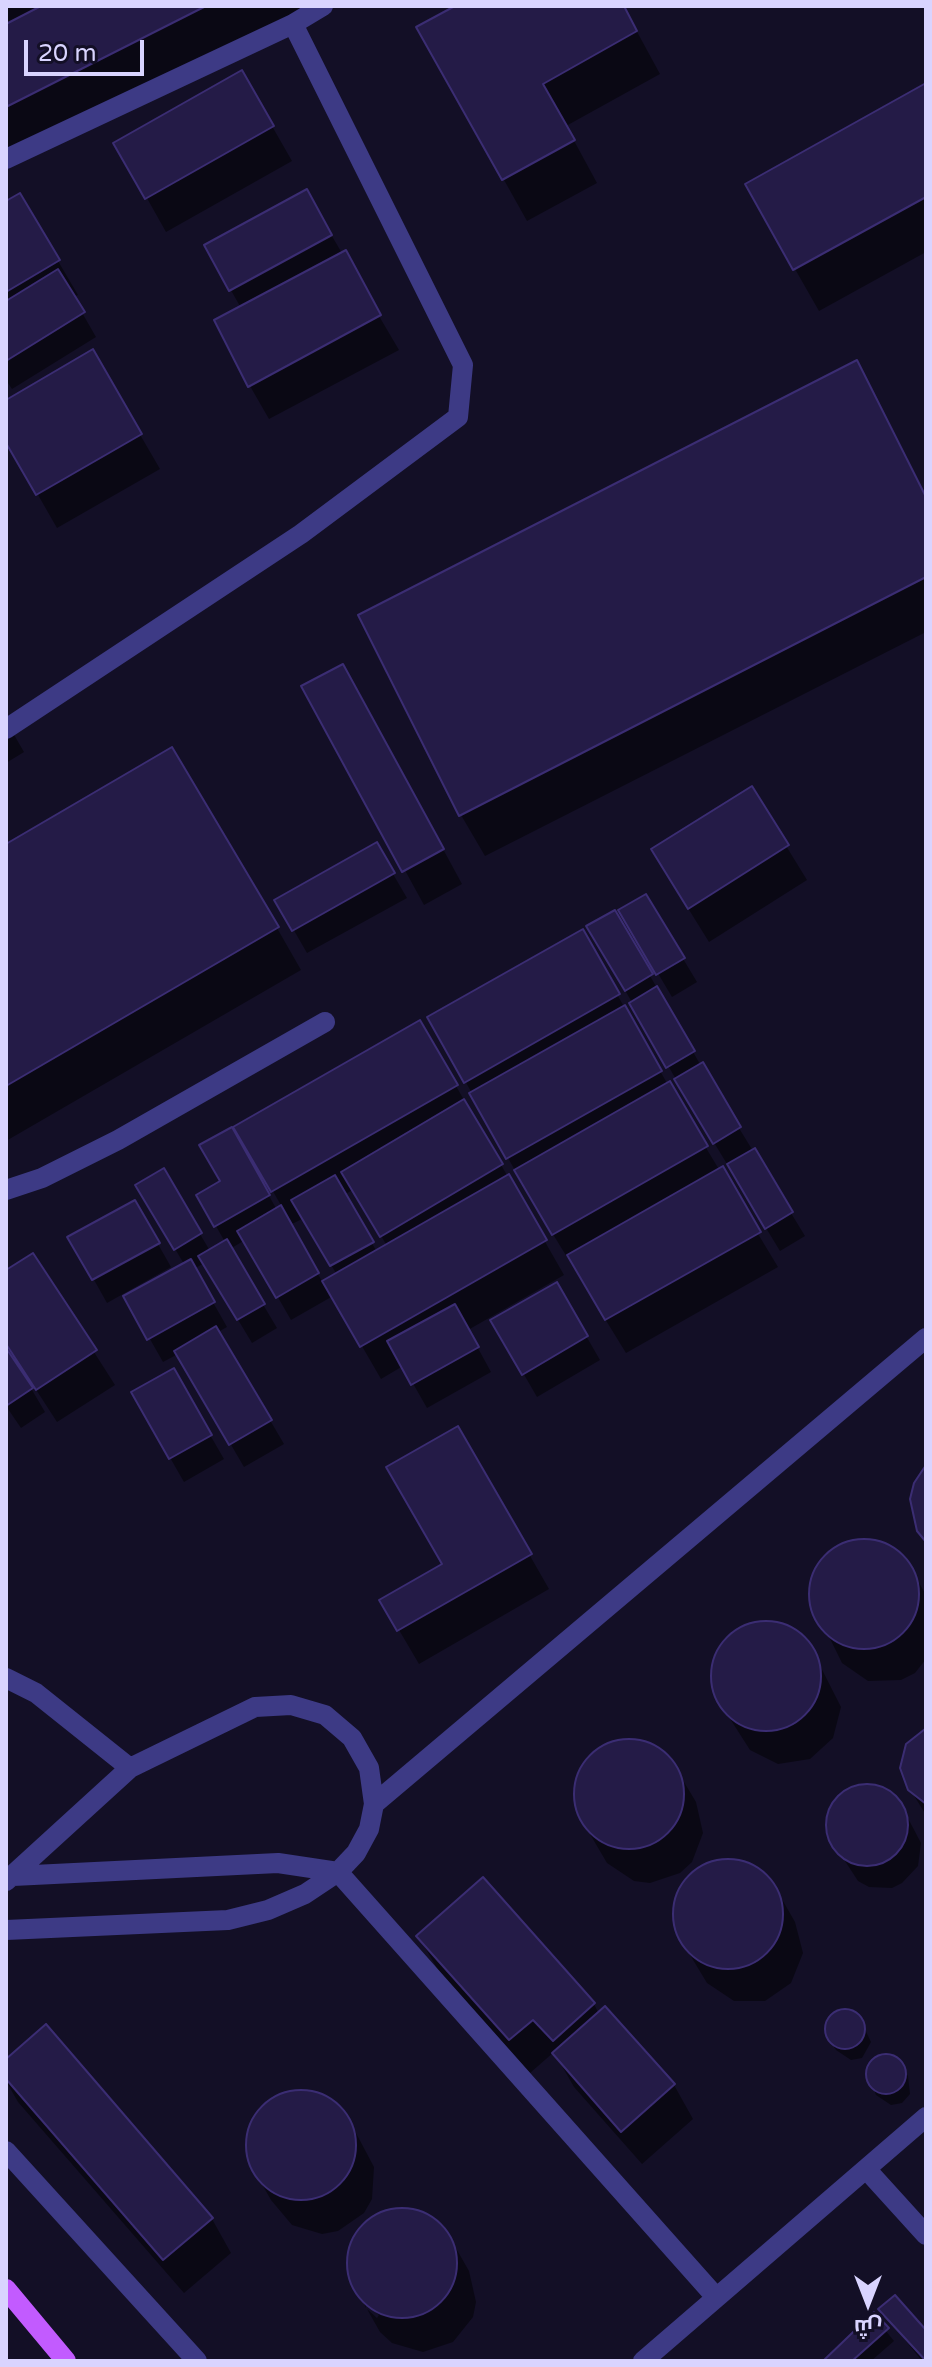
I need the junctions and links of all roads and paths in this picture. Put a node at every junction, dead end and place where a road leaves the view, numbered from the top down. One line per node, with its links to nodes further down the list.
1 (323, 6): 2 (lane)
2 (293, 24): 3 (lane); 4 (lane)
3 (6, 159)
4 (6, 729)
5 (325, 1022): 6 (lane)
6 (6, 1190)
7 (926, 1338): 10 (lane)
8 (6, 1678): 9 (lane)
9 (130, 1768): 10 (lane); 12 (lane)
10 (374, 1804): 11 (lane)
11 (338, 1872): 12 (lane); 13 (lane); 19 (lane)
12 (9, 1878)
13 (6, 1930)
14 (926, 2117): 16 (lane)
15 (6, 2151): 21 (lane)
16 (867, 2170): 17 (lane); 19 (lane)
17 (926, 2235)
18 (6, 2289): 20 (main road)
19 (715, 2296): 22 (lane)
20 (66, 2361)
21 (197, 2361)
22 (643, 2361)

